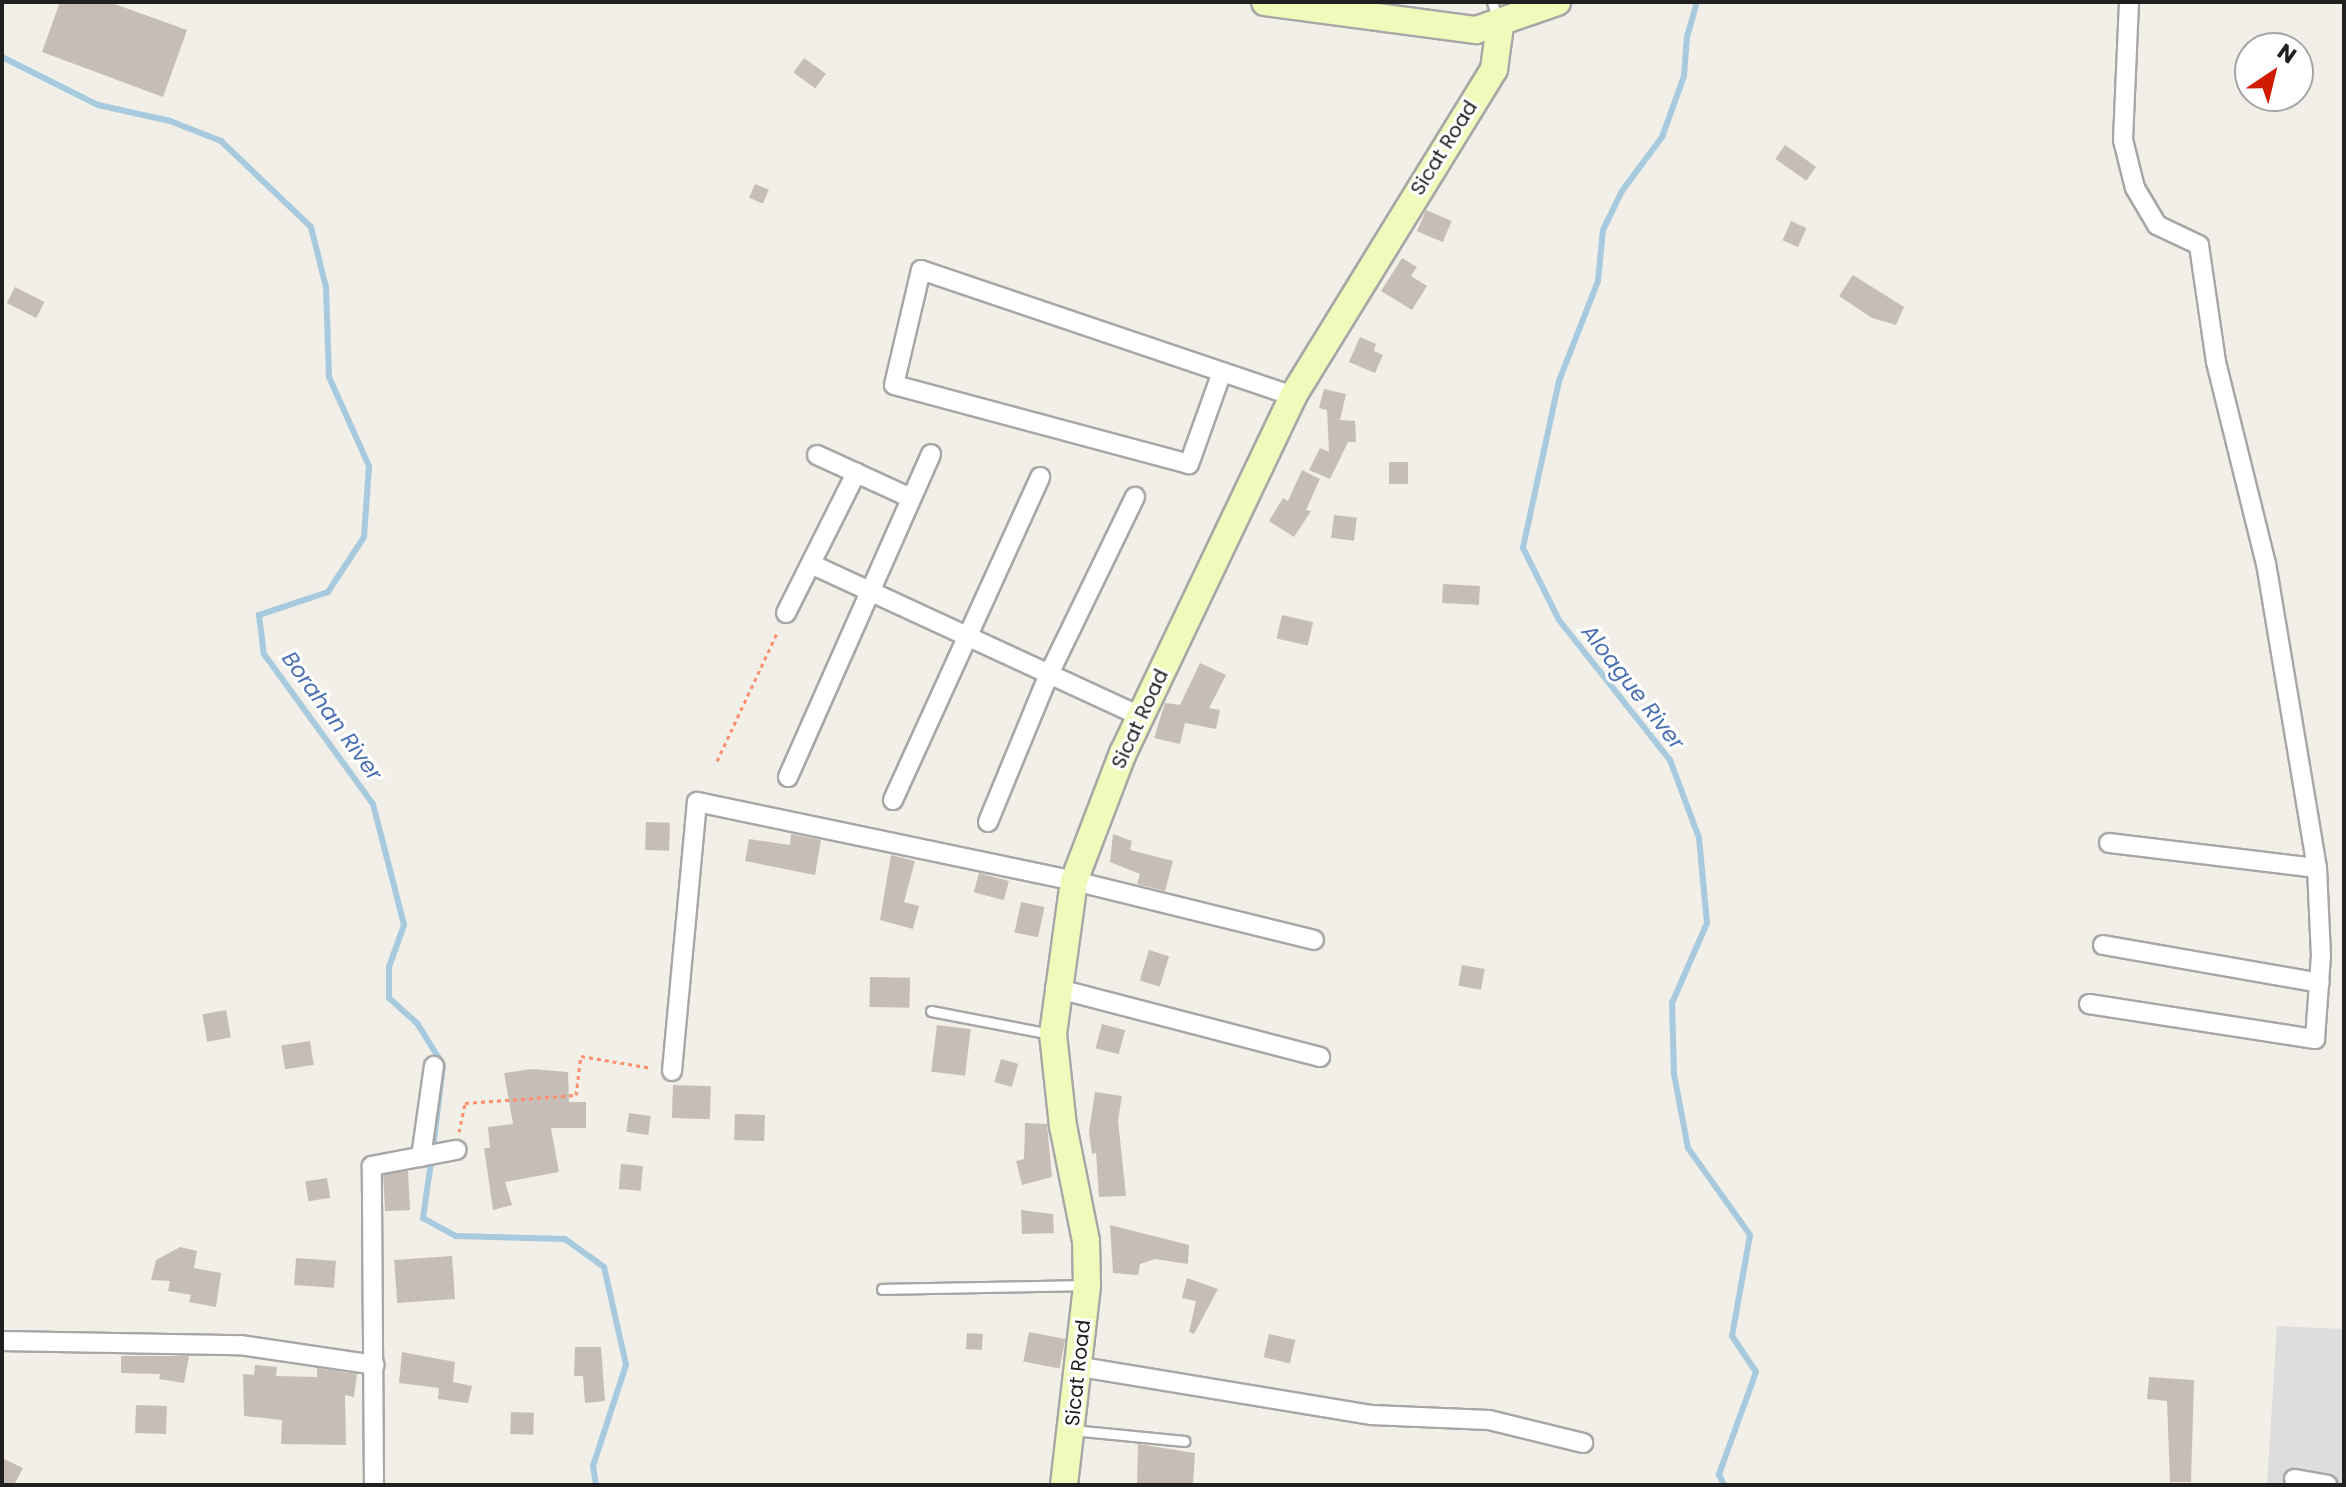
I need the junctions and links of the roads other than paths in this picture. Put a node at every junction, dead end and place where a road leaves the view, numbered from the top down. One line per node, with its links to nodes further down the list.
1 (1265, 2): 4 (street)
2 (1557, 2): 4 (street)
3 (2129, 2): 23 (street)
4 (1496, 14): 6 (street, Sicat Road)
5 (1222, 372): 5 (street); 6 (street)
6 (1293, 396): 18 (street, Sicat Road)
7 (931, 454): 12 (street)
8 (817, 455): 9 (street)
9 (856, 473): 12 (street); 13 (street)
10 (1040, 477): 16 (street)
11 (1135, 497): 17 (street)
12 (911, 498): 14 (street)
13 (811, 564): 14 (street); 15 (street)
14 (870, 591): 16 (street); 19 (street)
15 (786, 613)
16 (967, 636): 17 (street); 20 (street)
17 (1049, 674): 18 (street); 21 (street)
18 (1140, 716): 24 (street, Sicat Road)
19 (788, 777)
20 (893, 800)
21 (988, 822)
22 (2109, 843): 23 (street)
23 (2317, 868): 27 (street)
24 (1074, 881): 25 (street); 28 (street, Sicat Road); 34 (street)
25 (1314, 940)
26 (2103, 945): 27 (street)
27 (2320, 983): 29 (street)
28 (1055, 988): 31 (street, Sicat Road); 32 (street)
29 (2089, 1004)
30 (931, 1011): 31 (lane)
31 (1053, 1034): 37 (street, Sicat Road)
32 (1320, 1057)
33 (434, 1066): 36 (street)
34 (672, 1071)
35 (456, 1150): 36 (street)
36 (421, 1157): 40 (street)
37 (1087, 1285): 38 (lane); 41 (street, Sicat Road)
38 (882, 1289)
39 (2, 1341): 40 (street)
40 (375, 1365): 46 (street)
41 (1081, 1367): 42 (street, Sicat Road); 44 (street)
42 (1072, 1430): 43 (lane); 47 (street, Sicat Road)
43 (1184, 1441)
44 (1583, 1443)
45 (2294, 1479): 48 (street)
46 (374, 1485)
47 (1064, 1485)
48 (2327, 1485)

